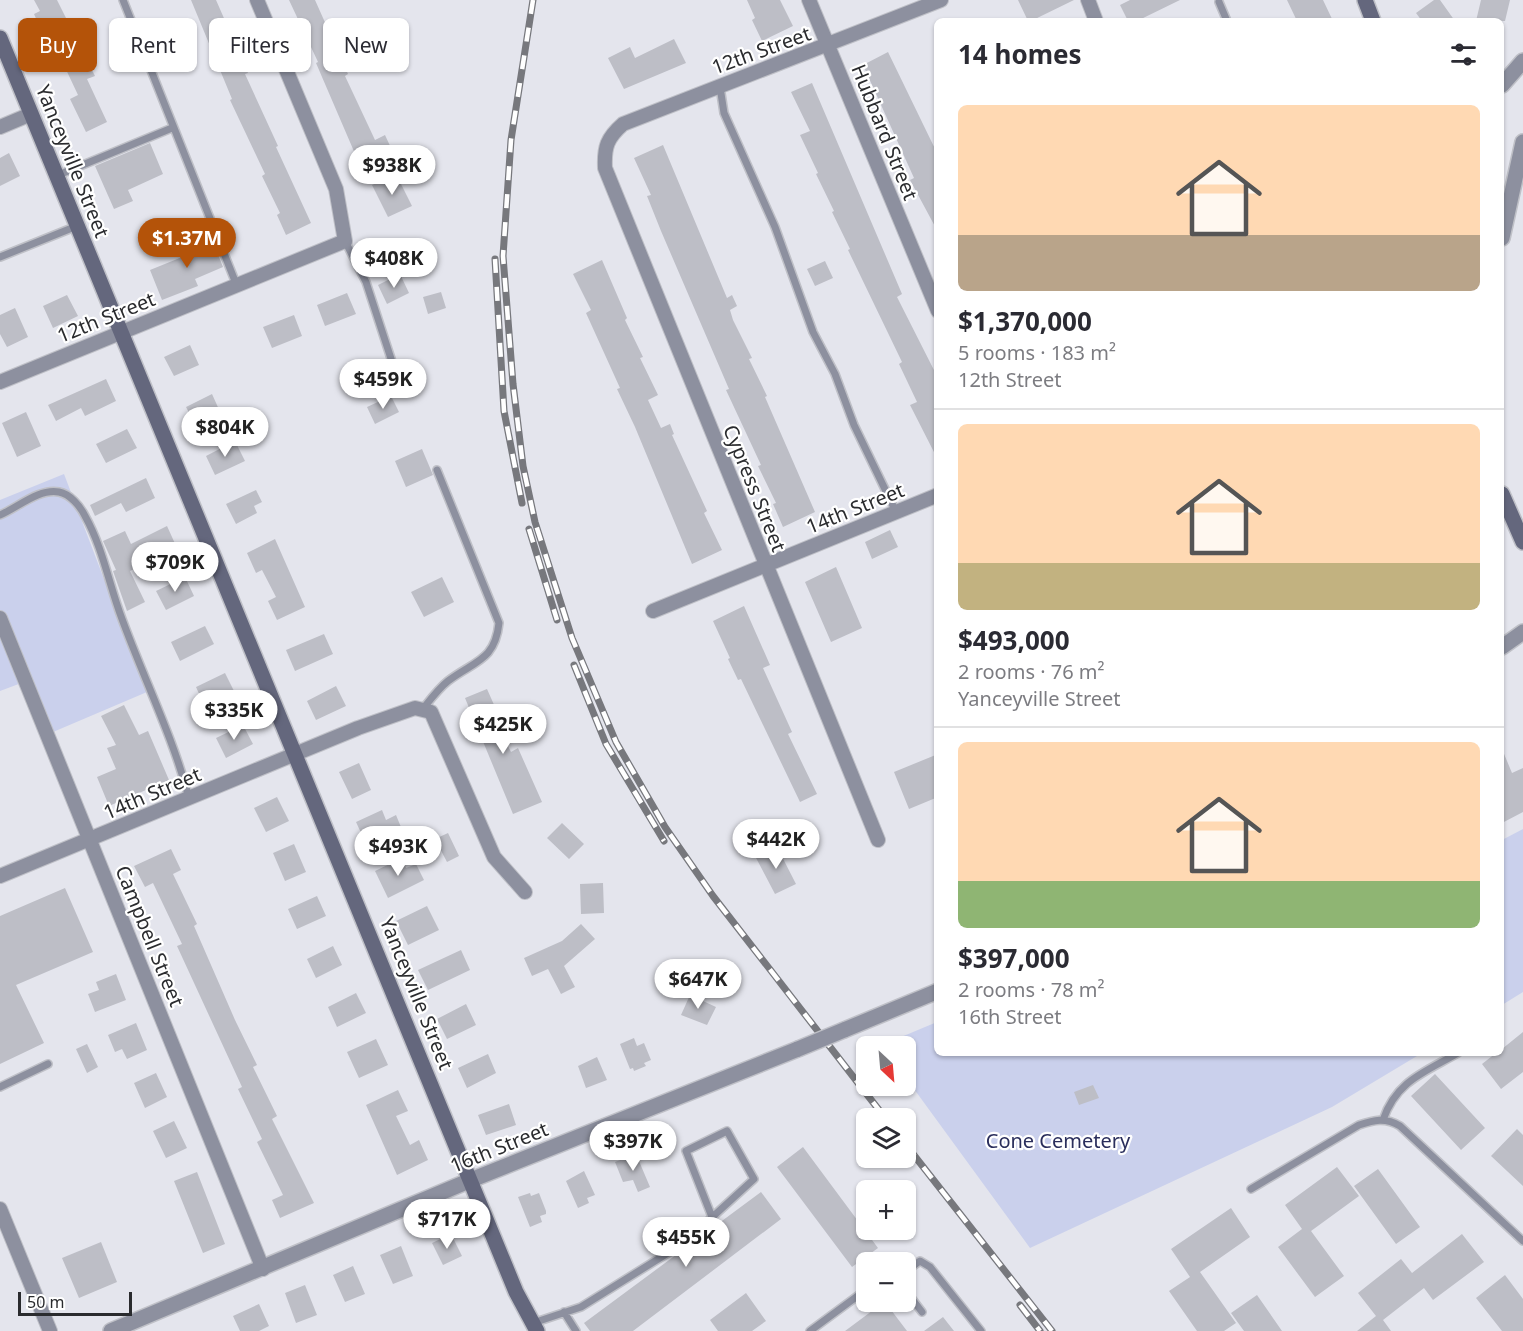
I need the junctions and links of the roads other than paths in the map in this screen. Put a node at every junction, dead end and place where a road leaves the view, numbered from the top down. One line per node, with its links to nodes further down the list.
1 (123, 0): 18 (lane)
2 (257, 0): 24 (street)
3 (809, 0): 12 (street, Hubbard Street)
4 (941, 0): 12 (street, 12th Street)
5 (1088, 0): 8 (street)
6 (1365, 0): 10 (main road)
7 (1219, 2): 9 (lane)
8 (1095, 18)
9 (1226, 18)
10 (1372, 18)
11 (0, 38): 16 (main road, Yanceyville Street)
12 (829, 46): 15 (street, 12th Street); 27 (street, Hubbard Street)
13 (1523, 60): 14 (street)
14 (1504, 83)
15 (720, 85): 20 (street, 12th Street); 34 (lane)
16 (31, 114): 17 (street); 21 (main road, Yanceyville Street)
17 (0, 127)
18 (172, 128): 21 (lane); 26 (lane)
19 (1523, 142): 23 (street)
20 (604, 148): 37 (street, Cypress Street)
21 (56, 176): 22 (main road, Yanceyville Street)
22 (77, 226): 25 (lane); 28 (main road, Yanceyville Street)
23 (1504, 229)
24 (345, 241): 26 (street, 12th Street); 29 (lane)
25 (0, 257)
26 (237, 286): 28 (street, 12th Street)
27 (934, 301)
28 (120, 332): 30 (street, 12th Street); 43 (main road, Yanceyville Street)
29 (397, 377)
30 (0, 382)
31 (437, 470): 42 (lane)
32 (934, 497): 34 (street, 14th Street)
33 (1504, 499): 36 (main road)
34 (896, 512): 37 (street, 14th Street)
35 (0, 514): 44 (lane)
36 (1523, 542)
37 (765, 566): 38 (street, 14th Street); 46 (street, Cypress Street)
38 (653, 611)
39 (0, 618): 45 (street, Campbell Street)
40 (1523, 632): 41 (street)
41 (1504, 646)
42 (422, 710): 43 (street, 14th Street); 48 (street)
43 (296, 756): 44 (street, 14th Street); 54 (main road, Yanceyville Street)
44 (189, 798): 45 (street, 14th Street)
45 (91, 840): 47 (street, 14th Street); 60 (street, Campbell Street)
46 (878, 840)
47 (0, 876)
48 (525, 892)
49 (934, 993): 54 (street, 16th Street, bridge)
50 (1453, 1056): 53 (lane)
51 (48, 1064): 52 (lane)
52 (0, 1088)
53 (1383, 1120): 55 (lane); 58 (lane)
54 (471, 1180): 60 (street, 16th Street); 65 (main road, Yanceyville Street)
55 (1251, 1189)
56 (0, 1209): 66 (street)
57 (712, 1217): 57 (lane); 63 (lane)
58 (1523, 1241)
59 (916, 1264): 70 (lane)
60 (263, 1269): 67 (street, 16th Street)
61 (856, 1297): 69 (lane)
62 (916, 1304): 64 (lane)
63 (564, 1312): 65 (lane); 68 (lane)
64 (922, 1312)
65 (535, 1327)
66 (50, 1331)
67 (111, 1331)
68 (576, 1331)
69 (810, 1331)
70 (981, 1331)

